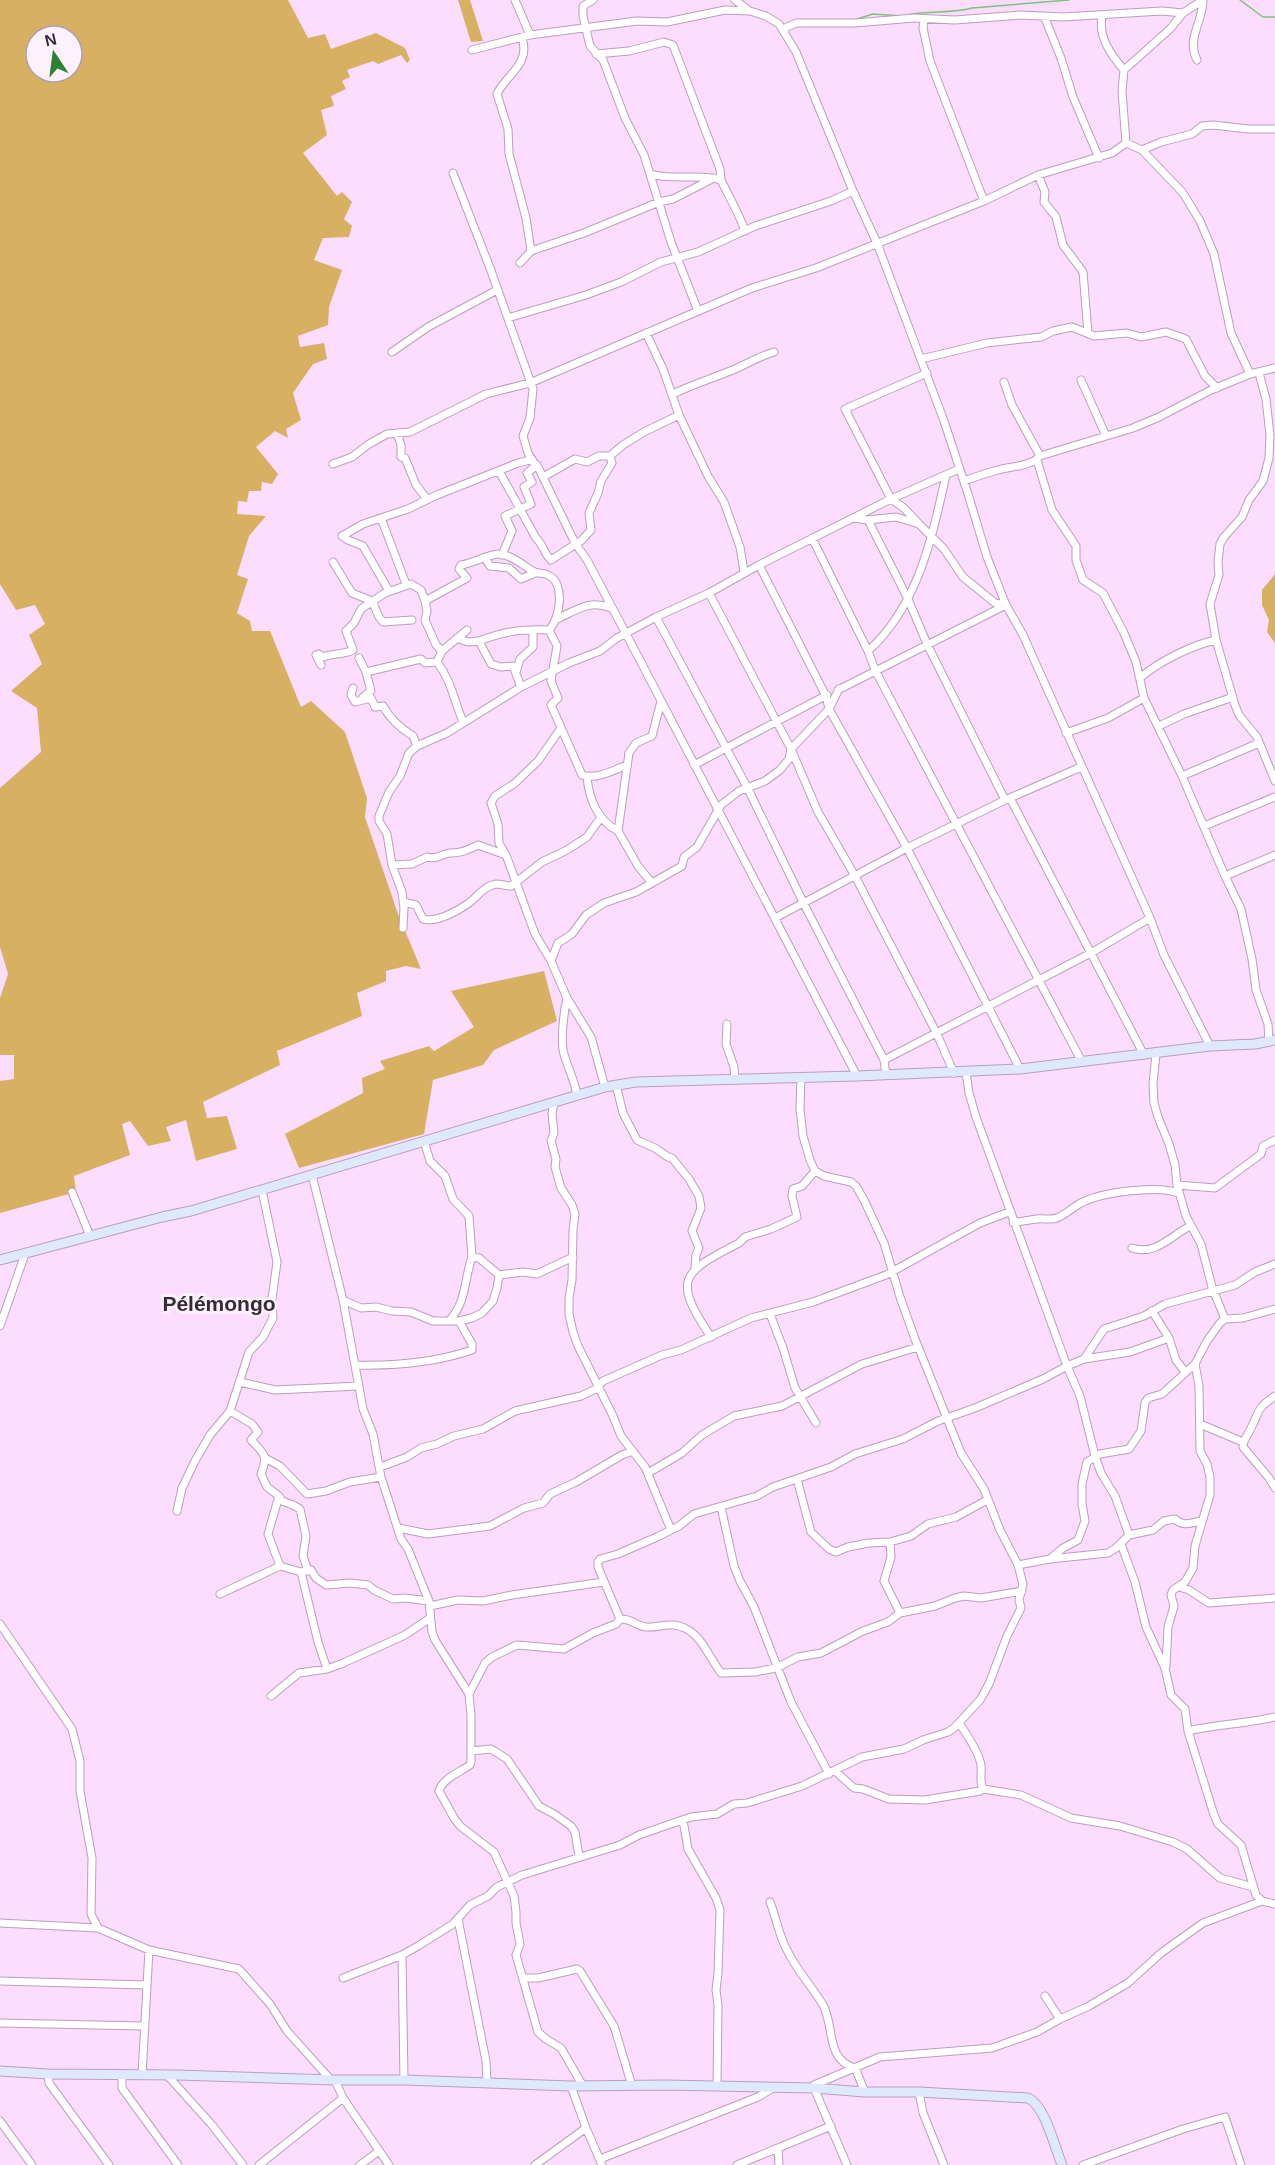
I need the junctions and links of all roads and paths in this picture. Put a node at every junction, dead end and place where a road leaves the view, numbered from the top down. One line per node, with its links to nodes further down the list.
1 (515, 0): 12 (street)
2 (593, 0): 10 (street)
3 (735, 0): 5 (street)
4 (1203, 0): 6 (street); 15 (street)
5 (750, 11): 10 (street); 11 (street)
6 (1183, 13): 8 (street); 16 (street)
7 (1044, 16): 8 (street); 9 (street); 20 (street)
8 (1102, 16): 16 (street)
9 (924, 19): 11 (street); 26 (street)
10 (586, 28): 12 (street); 14 (street)
11 (783, 29): 25 (street)
12 (526, 36): 13 (street); 30 (street)
13 (472, 50)
14 (596, 54): 22 (street); 24 (street)
15 (1197, 60)
16 (1124, 70): 18 (street)
17 (1275, 129): 19 (street)
18 (1126, 143): 19 (street); 20 (street)
19 (1142, 150): 44 (street)
20 (1099, 158): 23 (street)
21 (453, 173): 33 (street)
22 (651, 174): 24 (street); 27 (street)
23 (1038, 175): 26 (street); 37 (street)
24 (717, 179): 27 (street); 28 (street)
25 (853, 191): 28 (street); 29 (street)
26 (984, 201): 29 (street)
27 (659, 202): 30 (street); 31 (street)
28 (745, 231): 31 (street)
29 (877, 243): 34 (street); 40 (street)
30 (531, 251): 32 (street)
31 (678, 257): 34 (street); 35 (street)
32 (520, 263)
33 (497, 290): 35 (street); 38 (street)
34 (698, 310): 36 (street)
35 (508, 318): 46 (street)
36 (646, 333): 46 (street); 49 (street)
37 (1088, 333): 40 (street); 48 (street)
38 (392, 352)
39 (774, 352): 49 (street)
40 (921, 359): 42 (street)
41 (1275, 368): 43 (street)
42 (927, 373): 57 (street); 63 (street)
43 (1259, 373): 44 (street); 96 (street)
44 (1250, 374): 48 (street)
45 (1080, 380): 52 (street)
46 (530, 382): 51 (street); 55 (street)
47 (1004, 382): 54 (street)
48 (1217, 388): 52 (street)
49 (673, 394): 50 (street)
50 (679, 415): 53 (street); 77 (street)
51 (398, 433): 56 (street); 62 (street)
52 (1106, 436): 54 (street)
53 (610, 456): 60 (street); 71 (street)
54 (1039, 458): 61 (street); 108 (street)
55 (535, 463): 58 (street); 60 (street); 64 (street)
56 (333, 464)
57 (959, 469): 59 (street); 61 (street)
58 (499, 471): 62 (street); 64 (street)
59 (946, 475): 63 (street); 70 (street)
60 (543, 477): 71 (street)
61 (964, 481): 86 (street)
62 (428, 499): 65 (street)
63 (891, 499): 66 (street); 68 (street)
64 (520, 509): 72 (street); 74 (street)
65 (381, 518): 80 (street); 81 (street)
66 (853, 518): 67 (street); 69 (street)
67 (868, 520): 68 (street); 83 (street)
68 (919, 524): 70 (street)
69 (812, 538): 76 (street); 100 (street)
70 (932, 539): 83 (street); 86 (street)
71 (575, 543): 74 (street); 87 (street)
72 (502, 555): 73 (street); 78 (street)
73 (485, 558): 78 (street); 85 (street)
74 (551, 560): 79 (street)
75 (333, 562): 84 (street)
76 (759, 565): 77 (street); 112 (street)
77 (744, 572): 82 (street)
78 (535, 573): 79 (street)
79 (552, 578): 89 (street)
80 (406, 584): 81 (street); 85 (street)
81 (389, 591): 84 (street)
82 (709, 593): 88 (street); 119 (street)
83 (908, 599): 98 (street); 100 (street)
84 (372, 601): 90 (street); 103 (street)
85 (425, 601): 99 (street)
86 (1006, 605): 98 (street); 122 (street)
87 (611, 608): 89 (street); 94 (street)
88 (656, 617): 94 (street); 125 (street)
89 (557, 619): 93 (street)
90 (412, 621)
91 (467, 630): 95 (street)
92 (533, 630): 93 (street); 97 (street); 107 (street)
93 (549, 630): 105 (street)
94 (625, 633): 105 (street); 116 (street)
95 (457, 638): 97 (street); 99 (street)
96 (1216, 640): 108 (street); 113 (street)
97 (479, 641): 107 (street)
98 (927, 644): 104 (street); 135 (street)
99 (442, 651): 102 (street)
100 (868, 651): 104 (street)
101 (359, 658): 106 (street)
102 (437, 662): 106 (street); 118 (street)
103 (321, 665)
104 (875, 670): 111 (street); 138 (street)
105 (554, 671): 109 (street); 121 (street)
106 (366, 672): 115 (street)
107 (516, 672): 109 (street)
108 (1140, 678): 114 (street)
109 (521, 687): 118 (street)
110 (354, 688): 115 (street)
111 (839, 689): 112 (street); 117 (street)
112 (826, 696): 117 (street); 119 (street)
113 (1233, 697): 120 (street); 123 (street)
114 (1144, 698): 120 (street); 122 (street)
115 (363, 700): 124 (street)
116 (661, 700): 127 (street); 128 (street)
117 (829, 709): 126 (street); 141 (street)
118 (463, 722): 124 (street)
119 (776, 722): 125 (street); 126 (street)
120 (1159, 726): 130 (street)
121 (561, 728): 131 (street); 142 (street)
122 (1066, 733): 129 (street)
123 (1259, 743): 130 (street); 132 (street)
124 (417, 747): 144 (street)
125 (724, 748): 128 (street); 133 (street)
126 (790, 749): 133 (street); 145 (street)
127 (627, 765): 131 (street); 140 (street)
128 (694, 765): 136 (street)
129 (1081, 767): 135 (street); 152 (street)
130 (1182, 776): 139 (street)
131 (587, 777): 137 (street)
132 (1275, 781)
133 (747, 787): 136 (street); 150 (street)
134 (1275, 797): 139 (street)
135 (1007, 799): 138 (street); 154 (street)
136 (718, 811): 148 (street); 151 (street)
137 (601, 817): 140 (street); 147 (street)
138 (955, 824): 141 (street); 156 (street)
139 (1204, 826): 146 (street)
140 (618, 831): 148 (street)
141 (907, 848): 145 (street); 158 (street)
142 (506, 855): 144 (street); 147 (street)
143 (1275, 855): 146 (street)
144 (392, 865): 149 (street)
145 (855, 876): 150 (street); 160 (street)
146 (1225, 876): 161 (street)
147 (516, 880): 149 (street); 155 (street)
148 (651, 882): 155 (street)
149 (403, 902): 153 (street)
150 (804, 904): 151 (street); 165 (street)
151 (775, 918): 171 (street)
152 (1150, 918): 154 (street); 162 (street)
153 (403, 928)
154 (1091, 953): 156 (street); 164 (street)
155 (551, 961): 157 (street)
156 (1038, 979): 158 (street); 166 (street)
157 (567, 998): 175 (street); 176 (street)
158 (987, 1006): 160 (street); 167 (street)
159 (728, 1024): 173 (street)
160 (936, 1032): 165 (street); 169 (street)
161 (1272, 1041): 162 (street)
162 (1210, 1046): 163 (street)
163 (1156, 1054): 164 (street); 182 (street)
164 (1144, 1055): 166 (street)
165 (884, 1060): 170 (street)
166 (1082, 1062): 167 (street)
167 (1020, 1069): 168 (street)
168 (966, 1072): 169 (street); 185 (street)
169 (954, 1073): 170 (street)
170 (886, 1075): 171 (street)
171 (857, 1076): 172 (street)
172 (801, 1078): 173 (street); 180 (street)
173 (735, 1080): 174 (street)
174 (616, 1085): 175 (street); 195 (street)
175 (605, 1087): 176 (street)
176 (577, 1095): 177 (street)
177 (554, 1102): 179 (street); 192 (street)
178 (1275, 1140): 182 (street)
179 (424, 1141): 181 (street); 191 (street)
180 (815, 1171): 195 (street); 196 (street)
181 (312, 1175): 183 (street); 199 (street)
182 (1178, 1189): 186 (street); 187 (street)
183 (262, 1190): 188 (street); 215 (street)
184 (72, 1192): 188 (street)
185 (1009, 1212): 186 (street); 196 (street)
186 (1014, 1222): 213 (street)
187 (1190, 1226): 189 (street); 198 (street)
188 (90, 1236): 190 (street)
189 (1132, 1248)
190 (25, 1254): 193 (street); 206 (street)
191 (472, 1257): 197 (street); 204 (street)
192 (573, 1257): 197 (street); 217 (street)
193 (0, 1260)
194 (1275, 1264): 198 (street)
195 (695, 1268): 207 (street)
196 (892, 1272): 202 (street); 209 (street)
197 (499, 1275): 205 (street)
198 (1214, 1292): 201 (street); 203 (street)
199 (343, 1300): 204 (street); 212 (street)
200 (1275, 1309): 203 (street)
201 (1152, 1311): 208 (street); 210 (street)
202 (770, 1314): 207 (street); 219 (street)
203 (1225, 1319): 211 (street)
204 (450, 1320): 205 (street)
205 (459, 1321): 212 (street)
206 (0, 1326)
207 (711, 1337): 217 (street)
208 (1169, 1338): 210 (street); 214 (street)
209 (918, 1347): 219 (street); 222 (street)
210 (1084, 1359): 213 (street)
211 (1195, 1364): 214 (street); 224 (street)
212 (355, 1365): 216 (street)
213 (1067, 1366): 222 (street); 227 (street)
214 (1185, 1372): 227 (street)
215 (240, 1382): 216 (street); 221 (street)
216 (359, 1386): 229 (street)
217 (598, 1386): 226 (street); 229 (street)
218 (1275, 1388): 220 (street)
219 (800, 1396): 223 (street); 230 (street)
220 (1275, 1396): 225 (street)
221 (230, 1411): 228 (street); 237 (street)
222 (946, 1418): 232 (street); 235 (street)
223 (816, 1423)
224 (1200, 1424): 225 (street); 238 (street)
225 (1243, 1442): 233 (street)
226 (633, 1450): 230 (street); 239 (street)
227 (1095, 1456): 241 (street); 244 (street)
228 (265, 1458): 231 (street); 234 (street)
229 (380, 1467): 231 (street)
230 (648, 1473): 240 (street)
231 (381, 1477): 239 (street)
232 (797, 1479): 236 (street); 242 (street)
233 (1275, 1488)
234 (279, 1497): 246 (street); 247 (street)
235 (987, 1500): 242 (street); 245 (street)
236 (721, 1507): 240 (street); 258 (street)
237 (177, 1511)
238 (1202, 1521): 241 (street); 249 (street)
239 (399, 1528): 253 (street)
240 (671, 1530): 248 (street)
241 (1129, 1535): 243 (street)
242 (890, 1542): 254 (street)
243 (1121, 1544): 244 (street); 259 (street)
244 (1050, 1559): 245 (street)
245 (1018, 1565): 250 (street)
246 (280, 1566): 247 (street); 251 (street)
247 (305, 1571): 253 (street); 260 (street)
248 (604, 1582): 253 (street); 256 (street)
249 (1179, 1587): 252 (street); 259 (street)
250 (1022, 1591): 254 (street); 264 (street)
251 (220, 1594)
252 (1275, 1598)
253 (430, 1604): 255 (street)
254 (900, 1613): 258 (street)
255 (430, 1618): 260 (street); 261 (street)
256 (620, 1619): 258 (street); 261 (street)
257 (0, 1624): 278 (street)
258 (776, 1668): 267 (street)
259 (1165, 1668): 265 (street)
260 (327, 1669): 262 (street)
261 (469, 1694): 266 (street)
262 (271, 1696)
263 (1275, 1718): 265 (street)
264 (959, 1723): 267 (street); 268 (street)
265 (1188, 1731): 272 (street)
266 (471, 1751): 270 (street); 271 (street)
267 (832, 1773): 268 (street); 269 (street)
268 (983, 1789): 272 (street)
269 (683, 1820): 270 (street); 301 (street)
270 (579, 1856): 271 (street)
271 (506, 1882): 276 (street); 282 (street)
272 (1253, 1887): 273 (street)
273 (1262, 1901): 275 (street); 286 (street)
274 (770, 1902): 289 (street)
275 (1275, 1904)
276 (458, 1919): 280 (street); 297 (street)
277 (0, 1923): 278 (street)
278 (98, 1928): 279 (street)
279 (149, 1950): 284 (street); 295 (street)
280 (402, 1955): 281 (street); 296 (street)
281 (343, 1978)
282 (523, 1978): 299 (street); 300 (street)
283 (0, 1981): 284 (street)
284 (146, 1985): 288 (street)
285 (1045, 1996): 286 (street)
286 (1060, 2019): 289 (street)
287 (0, 2023): 288 (street)
288 (144, 2026): 292 (street)
289 (855, 2068): 303 (street); 304 (street)
290 (0, 2071): 291 (street)
291 (48, 2074): 294 (street); 314 (street)
292 (142, 2075): 293 (street); 294 (street)
293 (167, 2075): 295 (street); 316 (street)
294 (122, 2076): 315 (street)
295 (333, 2080): 296 (street); 306 (street)
296 (404, 2080): 297 (street)
297 (487, 2082): 298 (street)
298 (571, 2086): 299 (street); 309 (street)
299 (583, 2086): 300 (street)
300 (632, 2086): 301 (street)
301 (717, 2086): 302 (street)
302 (773, 2088): 303 (street); 312 (street)
303 (814, 2088): 304 (street); 308 (street)
304 (865, 2092): 305 (street)
305 (919, 2092): 324 (street); 325 (street)
306 (343, 2098): 311 (street); 317 (street)
307 (0, 2121): 313 (street)
308 (831, 2126): 310 (street); 323 (street)
309 (586, 2128): 312 (street); 320 (street)
310 (777, 2149): 321 (street); 322 (street)
311 (379, 2151): 318 (street); 319 (street)
312 (601, 2162)
313 (32, 2165)
314 (109, 2165)
315 (178, 2165)
316 (243, 2165)
317 (259, 2165)
318 (360, 2165)
319 (389, 2165)
320 (535, 2165)
321 (736, 2165)
322 (779, 2165)
323 (847, 2165)
324 (944, 2165)
325 (1062, 2165)
326 (1083, 2165): 327 (street)
327 (1241, 2165)

